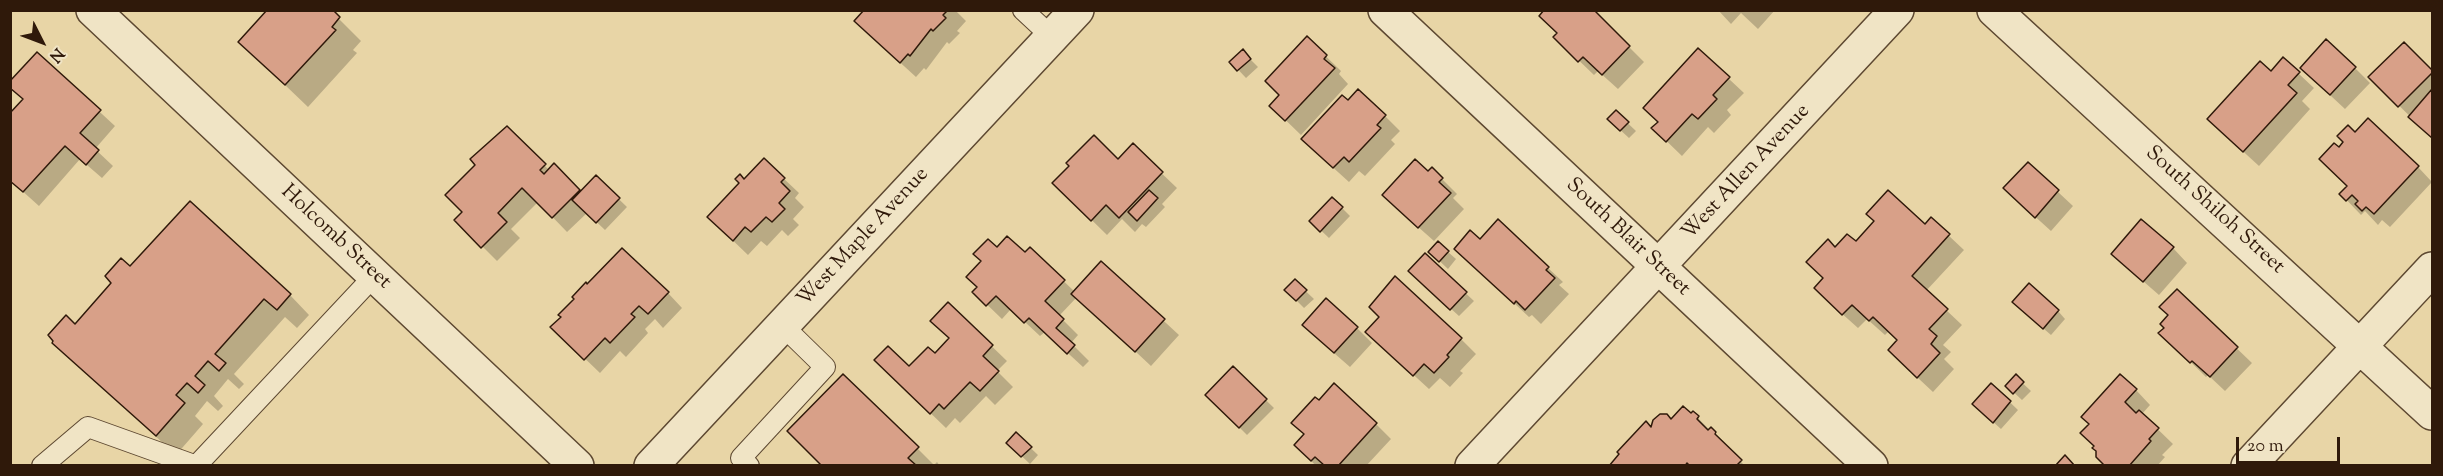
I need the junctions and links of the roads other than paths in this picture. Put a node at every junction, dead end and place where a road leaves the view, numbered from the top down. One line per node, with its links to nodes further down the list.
1 (93, 10): 10 (street, Holcomb Street)
2 (1023, 10): 7 (lane)
3 (1077, 10): 7 (street, West Maple Avenue)
4 (1384, 10): 8 (street, South Blair Street)
5 (1897, 10): 8 (street, West Allen Avenue)
6 (1994, 10): 12 (street, South Shiloh Street)
7 (1052, 37): 11 (street, West Maple Avenue)
8 (1659, 268): 19 (street, West Allen Avenue); 20 (street, South Blair Street)
9 (2433, 269): 12 (street)
10 (374, 276): 15 (lane); 16 (street, Holcomb Street)
11 (782, 325): 17 (street, West Maple Avenue); 18 (lane)
12 (2361, 345): 13 (street, South Shiloh Street); 21 (street)
13 (2433, 413)
14 (42, 465): 15 (lane)
15 (195, 465)
16 (577, 465)
17 (651, 465)
18 (749, 465)
19 (1472, 465)
20 (1871, 465)
21 (2248, 465)

